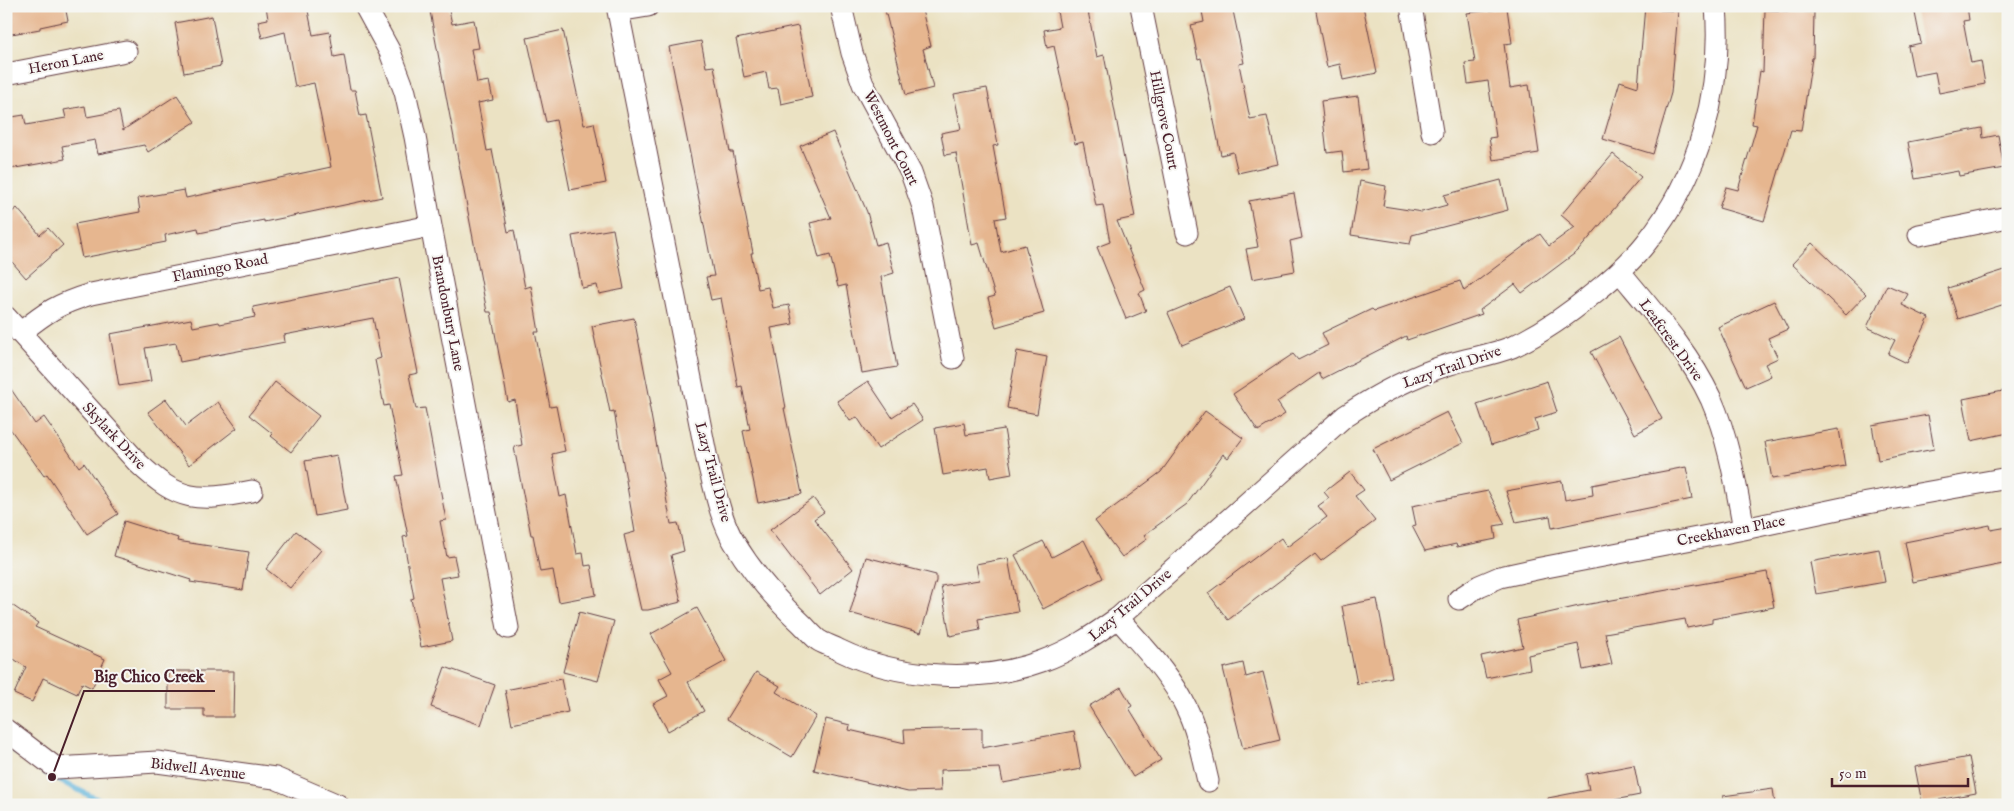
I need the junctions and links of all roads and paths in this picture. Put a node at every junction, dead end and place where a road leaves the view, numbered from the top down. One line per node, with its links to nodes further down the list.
1 (365, 6): 11 (street, Brandonbury Lane)
2 (648, 6): 22 (street, Lazy Trail Drive)
3 (841, 6): 17 (street, Westmont Court)
4 (1141, 6): 12 (street, Hillgrove Court)
5 (1411, 6): 9 (street)
6 (1716, 6): 14 (street, Lazy Trail Drive)
7 (126, 51): 8 (street, Heron Lane)
8 (6, 74)
9 (1432, 132)
10 (2008, 217): 13 (street)
11 (430, 226): 16 (street, Flamingo Road); 23 (street, Brandonbury Lane)
12 (1187, 233)
13 (1919, 235)
14 (1620, 272): 20 (street, Leafcrest Drive); 22 (street, Lazy Trail Drive)
15 (6, 317): 16 (street, Skylark Drive)
16 (20, 333): 19 (street, Skylark Drive)
17 (953, 358)
18 (2008, 478): 20 (street, Creekhaven Place)
19 (252, 491)
20 (1744, 529): 21 (street, Creekhaven Place)
21 (1459, 599)
22 (1118, 618): 25 (street)
23 (508, 628)
24 (6, 730): 26 (street, Bidwell Avenue)
25 (1208, 781)
26 (338, 805)

